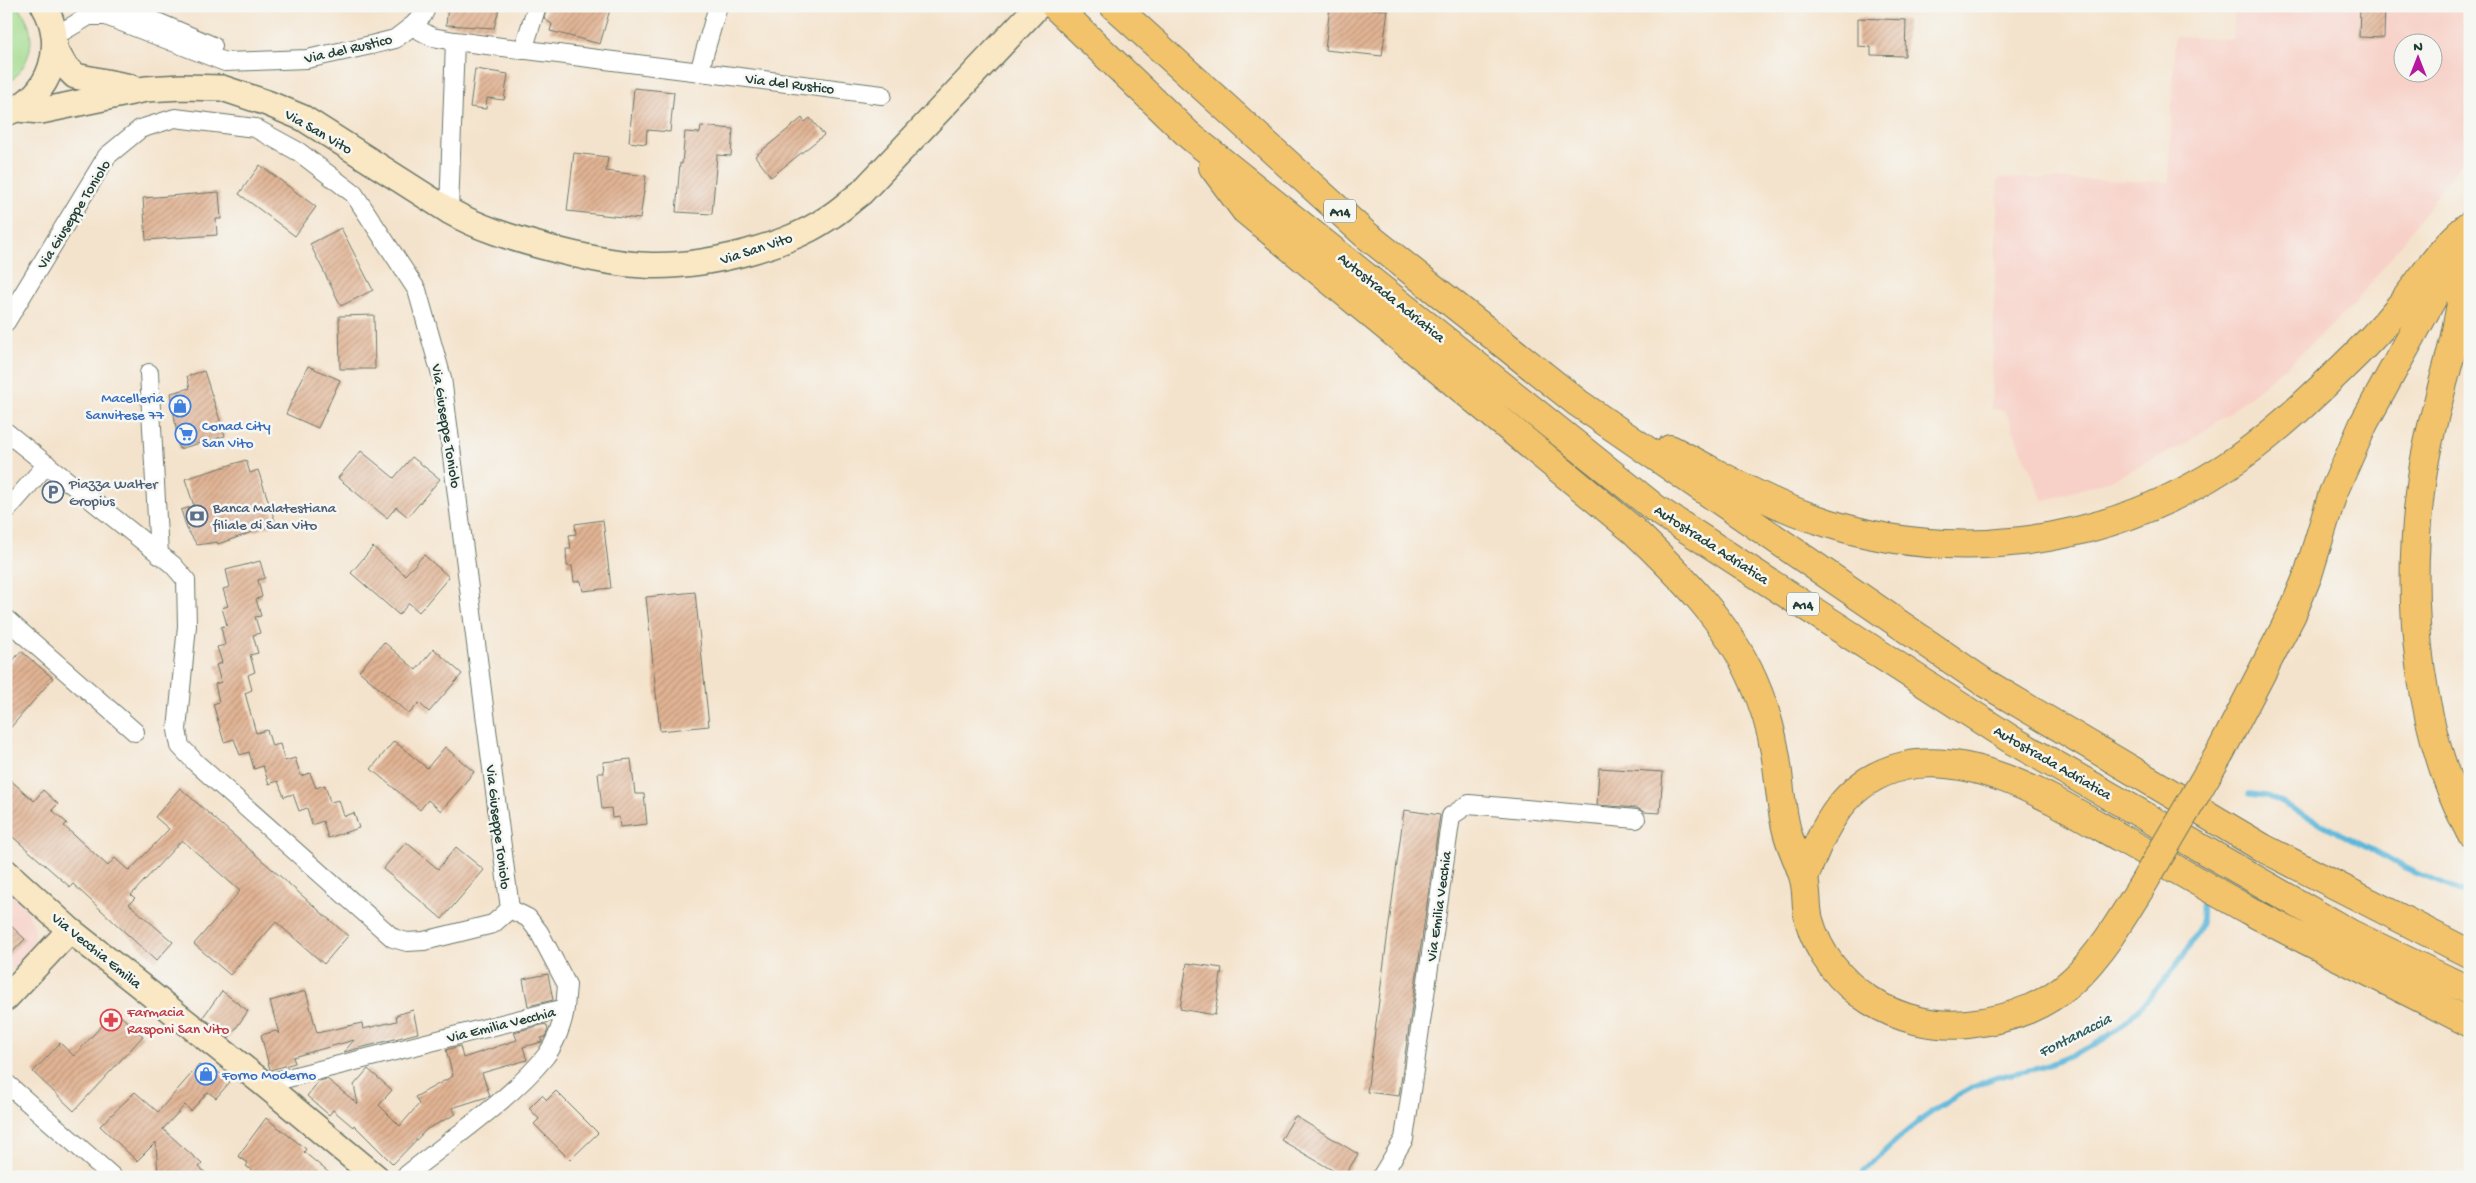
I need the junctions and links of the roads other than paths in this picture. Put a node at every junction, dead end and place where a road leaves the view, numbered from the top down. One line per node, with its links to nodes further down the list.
1 (44, 6): 11 (street, Via San Vito)
2 (120, 6): 13 (street, Via del Rustico)
3 (427, 6): 9 (street)
4 (537, 6): 12 (street)
5 (718, 6): 14 (street)
6 (1038, 6): 19 (street, Via San Vito)
7 (1055, 6): 18 (highway, Autostrada Adriatica / A14)
8 (1114, 6): 25 (highway, A14)
9 (412, 26): 10 (street, Via del Rustico); 13 (street, Via del Rustico)
10 (455, 41): 12 (street, Via del Rustico); 19 (street)
11 (55, 43): 13 (street, Via del Rustico); 15 (street, Via San Vito); 17 (street)
12 (523, 50): 14 (street, Via del Rustico)
13 (256, 61)
14 (699, 72): 16 (street, Via del Rustico)
15 (146, 89): 17 (street, Via San Vito); 19 (street, Via San Vito)
16 (882, 95)
17 (11, 111)
18 (1190, 136): 35 (highway); 39 (highway, Autostrada Adriatica / A14)
19 (449, 211)
20 (2470, 225): 25 (highway)
21 (2470, 231): 35 (highway, bridge)
22 (2470, 253): 33 (highway)
23 (6, 322): 36 (street, Via Giuseppe Toniolo)
24 (149, 373): 29 (street)
25 (1578, 403): 38 (highway, A14)
26 (6, 432): 27 (street, Via Giuseppe Toniolo)
27 (47, 464): 28 (street); 29 (street, Via Giuseppe Toniolo)
28 (6, 510)
29 (159, 555): 36 (street, Via Giuseppe Toniolo)
30 (6, 619): 31 (street)
31 (135, 732)
32 (1636, 819): 48 (street, Via Emilia Vecchia)
33 (2470, 832)
34 (6, 872): 37 (street, Via Vecchia Emilia)
35 (1804, 878): 42 (highway)
36 (510, 909): 41 (street, Via Giuseppe Toniolo)
37 (70, 930): 40 (street); 44 (street, Via Vecchia Emilia)
38 (2470, 954)
39 (2470, 991)
40 (6, 998)
41 (565, 1008): 44 (street, Via Emilia Vecchia); 47 (street, Via Emilia Vecchia)
42 (2470, 1023)
43 (6, 1083): 45 (street)
44 (264, 1084): 46 (street, Via Vecchia Emilia)
45 (113, 1177)
46 (376, 1177)
47 (404, 1177)
48 (1381, 1177)

